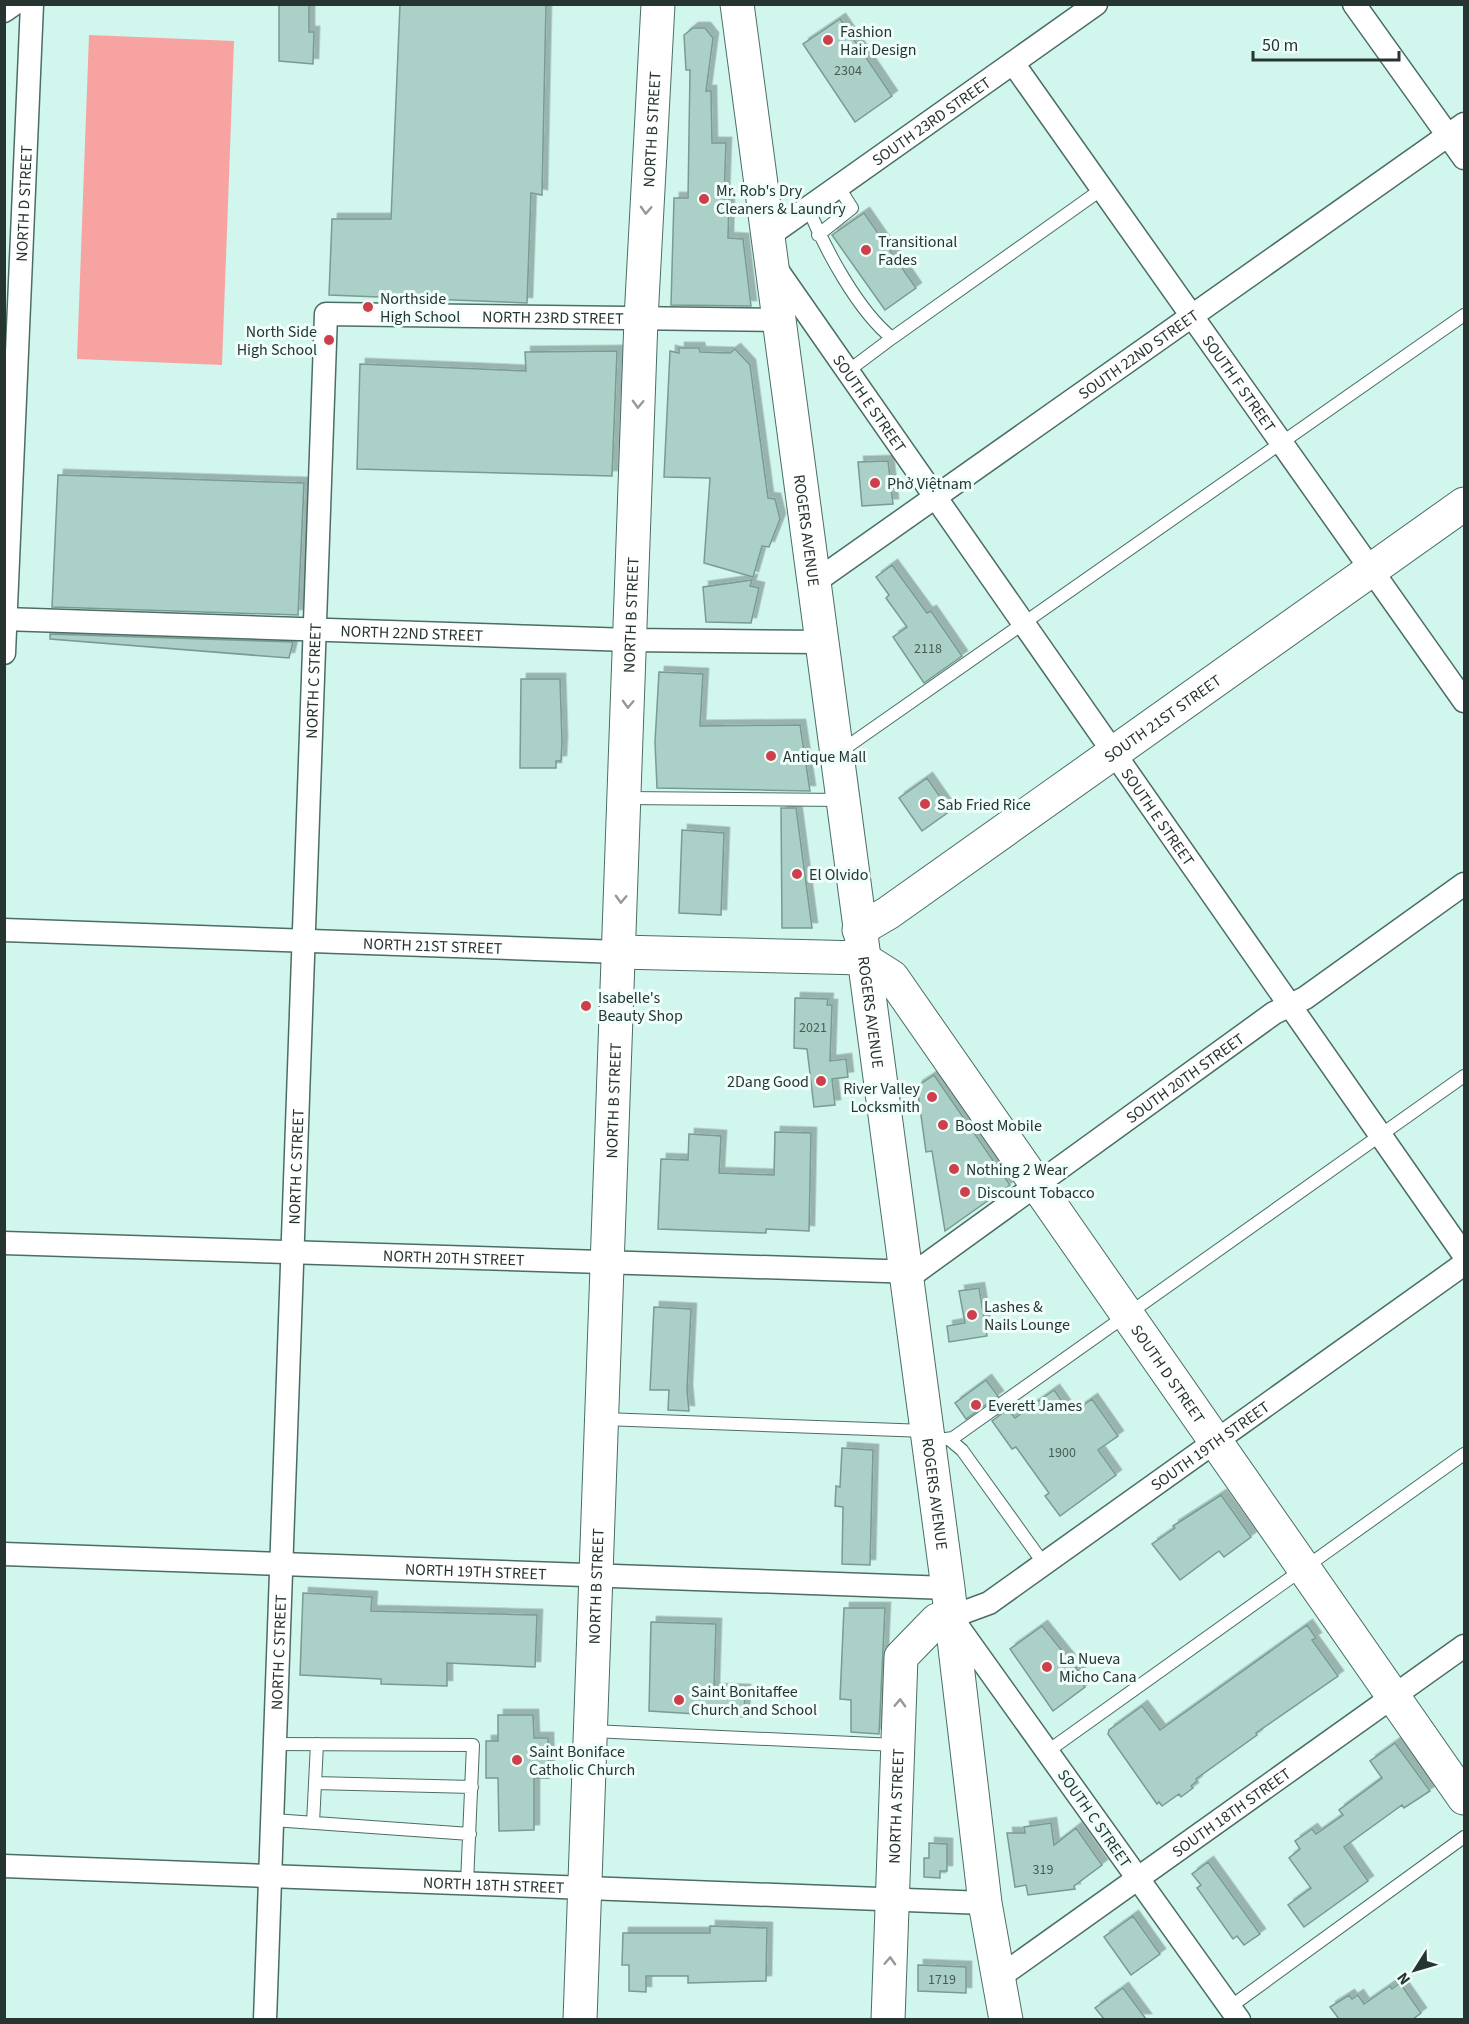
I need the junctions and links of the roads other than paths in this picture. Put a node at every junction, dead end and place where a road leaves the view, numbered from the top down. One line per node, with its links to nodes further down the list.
1 (14, 4): 7 (street)
2 (32, 4): 16 (street, NORTH D STREET)
3 (658, 4): 20 (street, NORTH B STREET, one-way to 20)
4 (737, 4): 15 (street, ROGERS AVENUE)
5 (1096, 4): 8 (street, SOUTH 23RD STREET)
6 (1359, 6): 9 (street)
7 (4, 11)
8 (1013, 63): 11 (street, SOUTH 23RD STREET); 12 (street, SOUTH F STREET)
9 (1456, 130): 10 (street); 19 (street, SOUTH 22ND STREET)
10 (1464, 158)
11 (838, 186): 13 (street, SOUTH 23RD STREET); 14 (lane)
12 (1102, 189): 19 (street, SOUTH F STREET); 22 (lane)
13 (808, 208): 14 (lane); 15 (street, SOUTH 23RD STREET)
14 (818, 235): 22 (lane)
15 (769, 249): 21 (street, ROGERS AVENUE); 23 (street, SOUTH E STREET)
16 (11, 309): 29 (street, NORTH D STREET)
17 (326, 314): 20 (street, NORTH 23RD STREET); 31 (street, NORTH C STREET)
18 (1464, 315): 24 (lane)
19 (1192, 317): 24 (street, SOUTH F STREET); 25 (street, SOUTH 22ND STREET)
20 (641, 319): 21 (street, NORTH 23RD STREET); 32 (street, NORTH B STREET, one-way to 32)
21 (778, 320): 28 (street, ROGERS AVENUE)
22 (892, 338): 23 (lane)
23 (848, 371): 25 (street, SOUTH E STREET)
24 (1282, 444): 27 (street, SOUTH F STREET); 30 (lane)
25 (936, 496): 28 (street, SOUTH 22ND STREET); 30 (street, SOUTH E STREET)
26 (1464, 504): 27 (street, SOUTH 21ST STREET)
27 (1371, 570): 35 (street, SOUTH F STREET); 36 (street, SOUTH 21ST STREET)
28 (812, 584): 33 (street, ROGERS AVENUE)
29 (5, 619): 31 (street, NORTH 22ND STREET); 34 (street, NORTH D STREET)
30 (1023, 622): 36 (street, SOUTH E STREET); 37 (lane)
31 (317, 628): 32 (street, NORTH 22ND STREET); 42 (street, NORTH C STREET)
32 (630, 640): 33 (street, NORTH 22ND STREET); 38 (street, NORTH B STREET, one-way to 38)
33 (820, 642): 37 (street, ROGERS AVENUE)
34 (4, 653)
35 (1464, 701)
36 (1113, 751): 43 (street, SOUTH 21ST STREET); 45 (street, SOUTH E STREET)
37 (835, 755): 39 (street, ROGERS AVENUE)
38 (625, 798): 39 (lane); 44 (street, NORTH B STREET, one-way to 44)
39 (841, 800): 43 (street, ROGERS AVENUE)
40 (1464, 884): 45 (street, SOUTH 20TH STREET)
41 (4, 930): 42 (street, NORTH 21ST STREET)
42 (306, 941): 44 (street, NORTH 21ST STREET); 50 (street, NORTH C STREET)
43 (861, 944): 44 (street, NORTH 21ST STREET); 48 (street, SOUTH D STREET); 54 (street, ROGERS AVENUE)
44 (619, 952): 52 (street, NORTH B STREET)
45 (1289, 1005): 47 (street, SOUTH E STREET); 48 (street, SOUTH 20TH STREET)
46 (1464, 1076): 47 (lane)
47 (1380, 1135): 51 (street, SOUTH E STREET); 55 (lane)
48 (1038, 1186): 54 (street, SOUTH 20TH STREET); 55 (street, SOUTH D STREET)
49 (4, 1244): 50 (street, NORTH 20TH STREET)
50 (294, 1253): 52 (street, NORTH 20TH STREET); 61 (street, NORTH C STREET)
51 (1464, 1255)
52 (609, 1263): 54 (street, NORTH 20TH STREET); 56 (street, NORTH B STREET)
53 (1464, 1264): 58 (street, SOUTH 19TH STREET)
54 (904, 1271): 57 (street, ROGERS AVENUE)
55 (1127, 1314): 57 (lane); 58 (street, SOUTH D STREET)
56 (603, 1419): 57 (lane); 64 (street, NORTH B STREET)
57 (935, 1437): 62 (lane); 65 (street, ROGERS AVENUE)
58 (1215, 1442): 62 (street, SOUTH 19TH STREET); 63 (street, SOUTH D STREET)
59 (1464, 1454): 63 (lane)
60 (4, 1554): 61 (street, NORTH 19TH STREET)
61 (283, 1564): 64 (street, NORTH 19TH STREET); 69 (street, NORTH C STREET)
62 (1044, 1564): 65 (street, SOUTH 19TH STREET)
63 (1304, 1569): 67 (street, SOUTH D STREET); 72 (lane)
64 (597, 1575): 65 (street, NORTH 19TH STREET); 68 (street, NORTH B STREET)
65 (950, 1602): 71 (street, NORTH A STREET, one-way to 65); 72 (street, SOUTH C STREET); 86 (street, ROGERS AVENUE)
66 (1464, 1646): 67 (street, SOUTH 18TH STREET)
67 (1393, 1697): 75 (street, SOUTH D STREET); 82 (street, SOUTH 18TH STREET)
68 (591, 1731): 71 (lane); 84 (street, NORTH B STREET)
69 (276, 1744): 70 (lane); 76 (street, NORTH C STREET)
70 (316, 1744): 73 (lane); 74 (lane)
71 (898, 1745): 85 (street, NORTH A STREET)
72 (1048, 1751): 82 (street, SOUTH C STREET)
73 (315, 1783): 74 (lane); 77 (lane)
74 (472, 1787): 78 (lane)
75 (1464, 1798)
76 (273, 1820): 77 (lane); 81 (street, NORTH C STREET)
77 (313, 1823): 78 (lane)
78 (470, 1834): 83 (lane)
79 (1464, 1837): 88 (lane)
80 (4, 1866): 81 (street, NORTH 18TH STREET)
81 (271, 1876): 83 (street, NORTH 18TH STREET); 89 (street, NORTH C STREET)
82 (1138, 1878): 87 (street, SOUTH 18TH STREET); 88 (street, SOUTH C STREET)
83 (467, 1883): 84 (street, NORTH 18TH STREET)
84 (585, 1888): 85 (street, NORTH 18TH STREET); 90 (street, NORTH B STREET)
85 (893, 1899): 86 (street, NORTH 18TH STREET); 91 (street, NORTH A STREET, one-way to 85)
86 (985, 1903): 87 (street, ROGERS AVENUE)
87 (998, 1978): 92 (street, ROGERS AVENUE)
88 (1234, 2013)
89 (265, 2019)
90 (580, 2019)
91 (888, 2019)
92 (1006, 2019)

